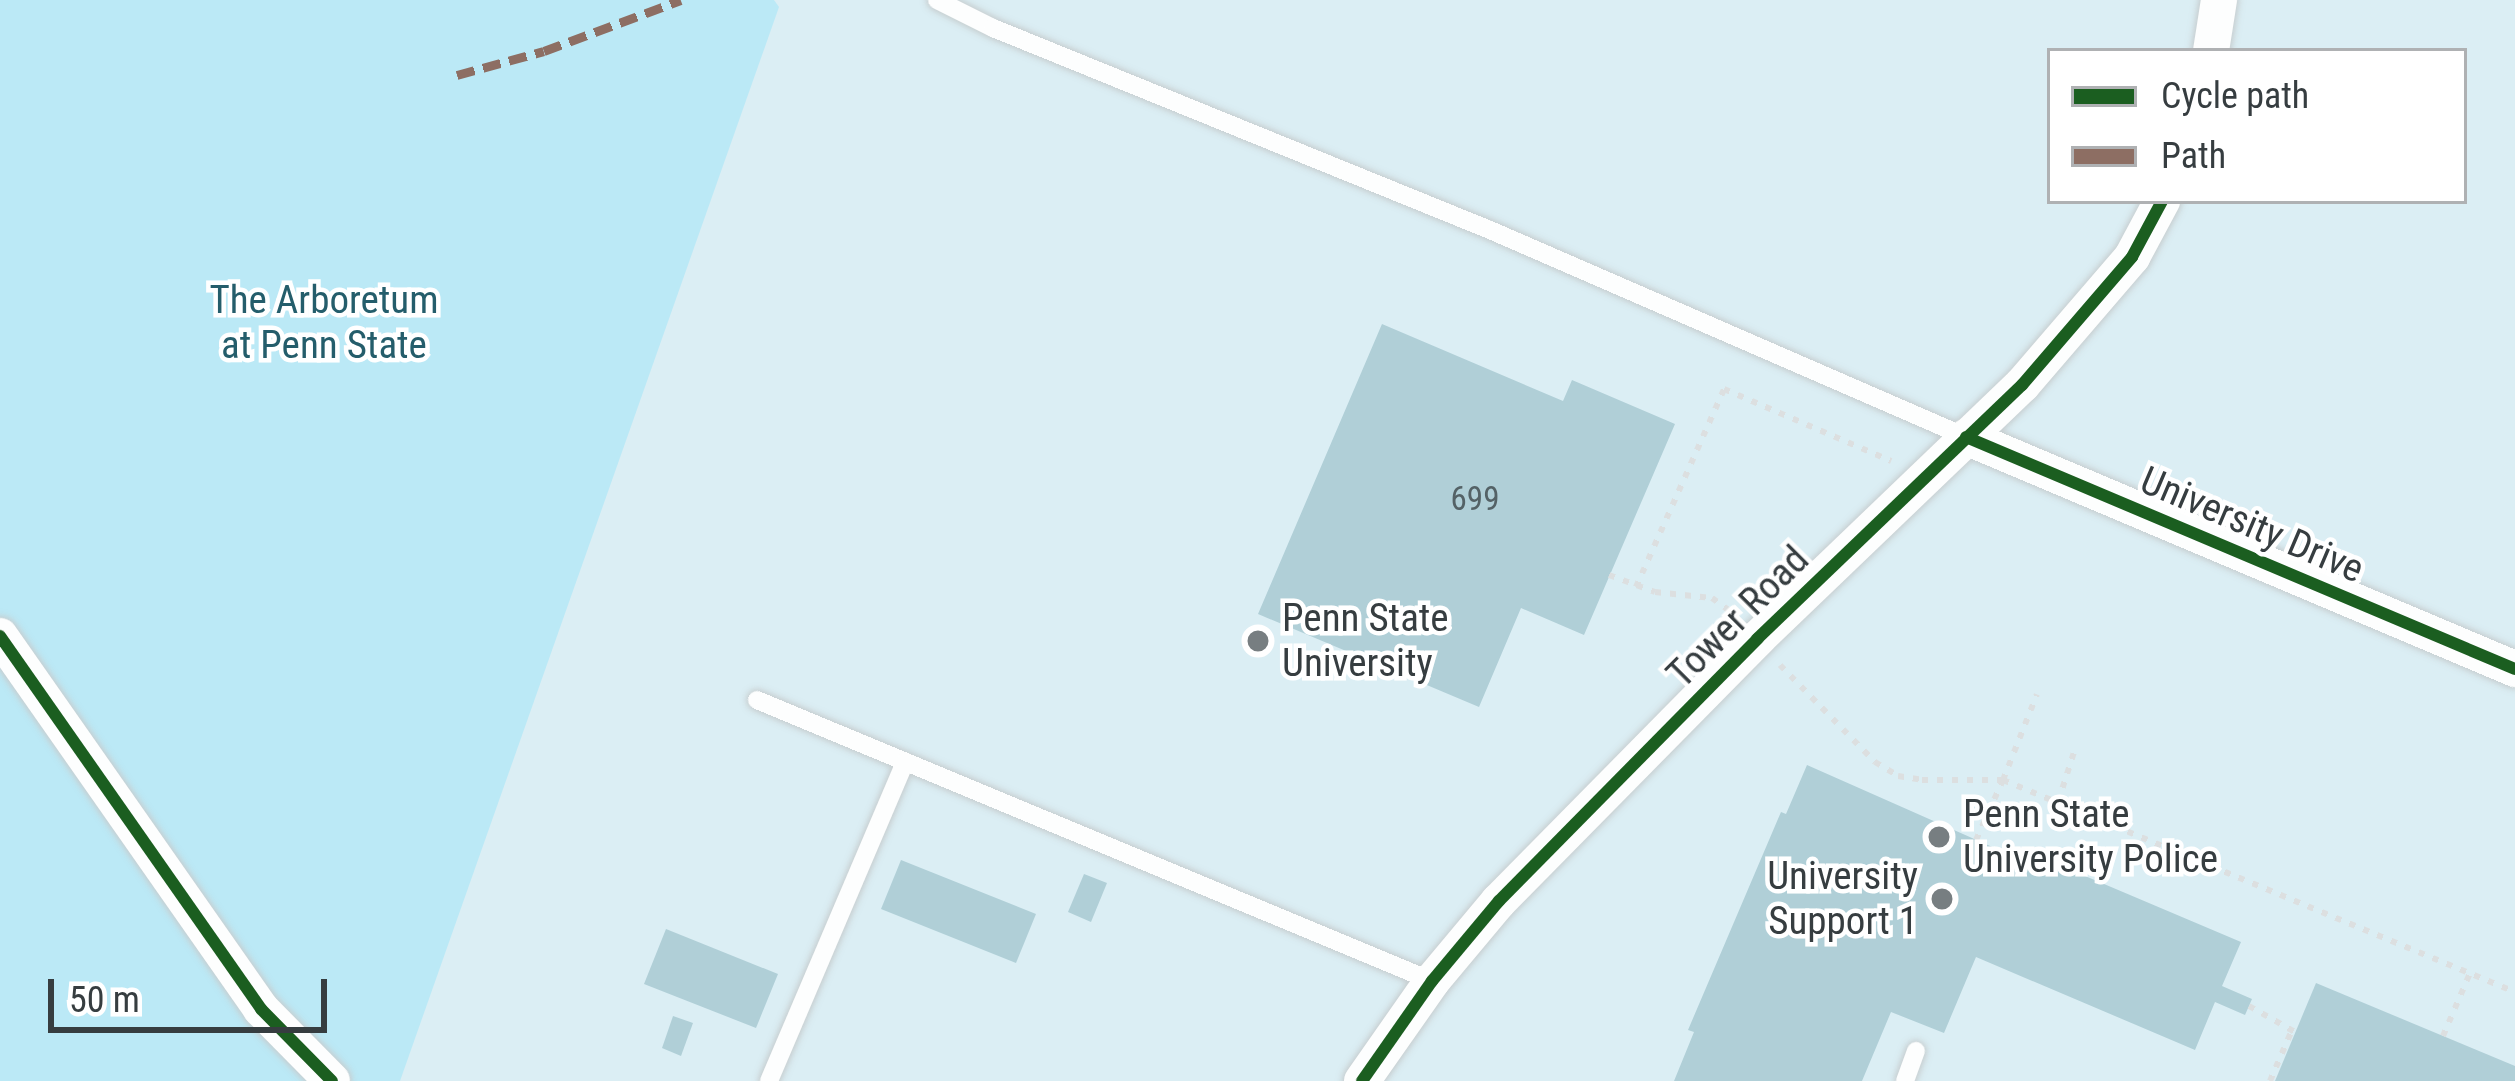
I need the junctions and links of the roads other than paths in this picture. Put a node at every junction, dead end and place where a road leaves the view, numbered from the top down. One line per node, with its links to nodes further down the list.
1 (937, 0): 5 (lane)
2 (2219, 0): 3 (street)
3 (2211, 48)
4 (2160, 204): 5 (street, Tower Road)
5 (1966, 437): 7 (street, University Drive); 10 (street, Tower Road)
6 (0, 635): 12 (street)
7 (2515, 669)
8 (757, 700): 9 (lane)
9 (905, 762): 10 (lane); 13 (lane)
10 (1432, 981): 14 (street, Tower Road)
11 (1916, 1052): 15 (lane)
12 (332, 1081)
13 (769, 1081)
14 (1362, 1081)
15 (1905, 1081)

